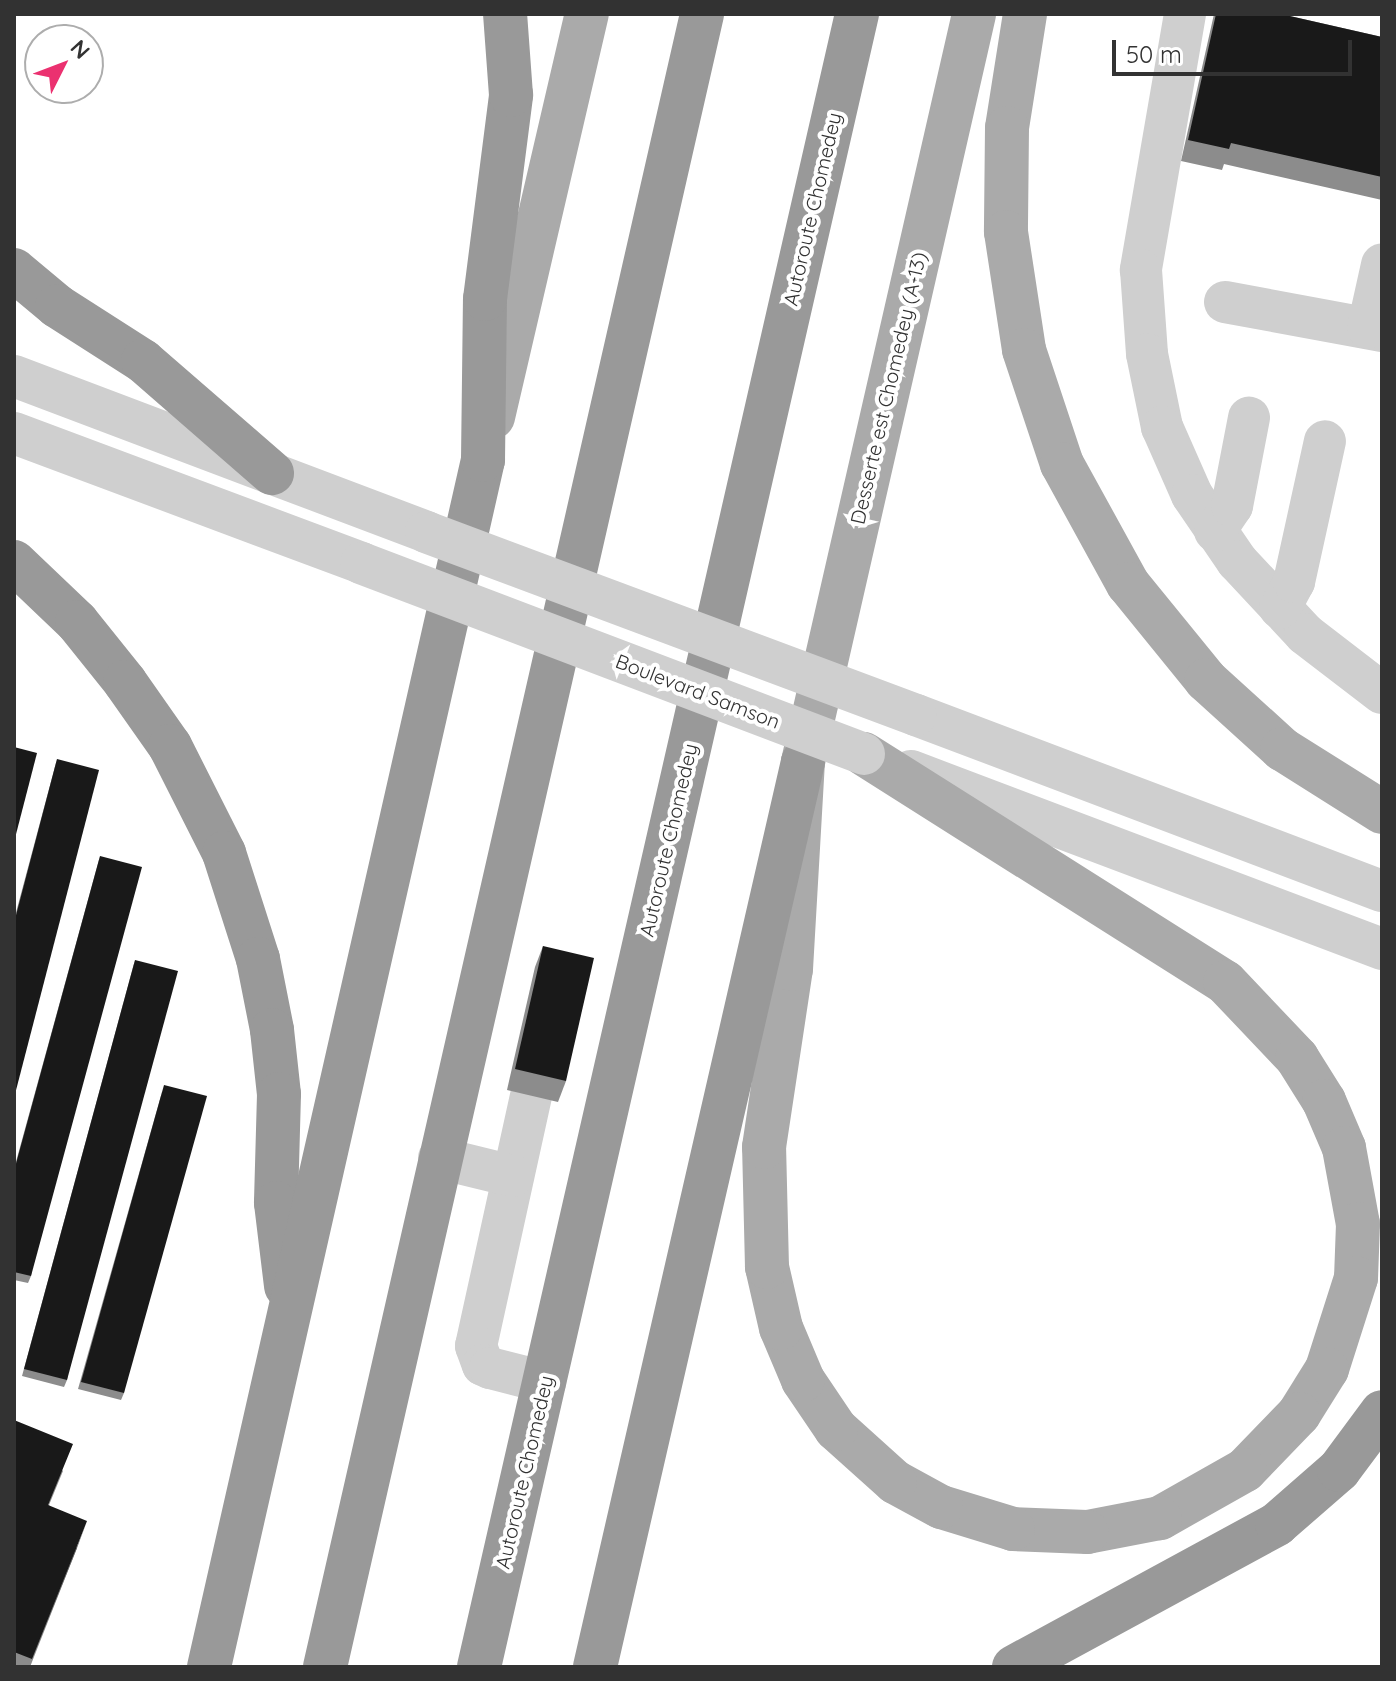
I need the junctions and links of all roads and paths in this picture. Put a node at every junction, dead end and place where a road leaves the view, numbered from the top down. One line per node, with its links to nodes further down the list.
1 (505, 14): 16 (highway)
2 (587, 14): 16 (main road)
3 (702, 14): 28 (highway)
4 (857, 14): 31 (highway, Autoroute Chomedey)
5 (974, 14): 22 (main road, Desserte est Chomedey (A-13))
6 (1025, 14): 24 (main road)
7 (1185, 14): 18 (street)
8 (1382, 265): 11 (street)
9 (14, 270): 17 (highway)
10 (1225, 302): 11 (street)
11 (1375, 330)
12 (14, 376): 17 (street)
13 (1249, 418): 18 (street)
14 (14, 433): 23 (street, Boulevard Samson, bridge)
15 (1325, 441): 20 (street)
16 (483, 460): 30 (highway)
17 (272, 473): 25 (street, bridge)
18 (1215, 531): 20 (street)
19 (14, 562): 30 (highway)
20 (1280, 608): 21 (street)
21 (1382, 693)
22 (803, 762): 23 (main road, Desserte est Chomedey (A-13)); 36 (highway)
23 (890, 767): 26 (street, Boulevard Samson)
24 (1382, 812)
25 (1382, 891)
26 (1382, 949)
27 (531, 1096): 29 (street)
28 (439, 1158): 29 (street); 34 (highway)
29 (513, 1176): 31 (street)
30 (290, 1316): 33 (highway)
31 (545, 1382): 35 (highway, Autoroute Chomedey)
32 (1382, 1412): 37 (highway)
33 (209, 1667)
34 (325, 1667)
35 (479, 1667)
36 (595, 1667)
37 (1014, 1667)

